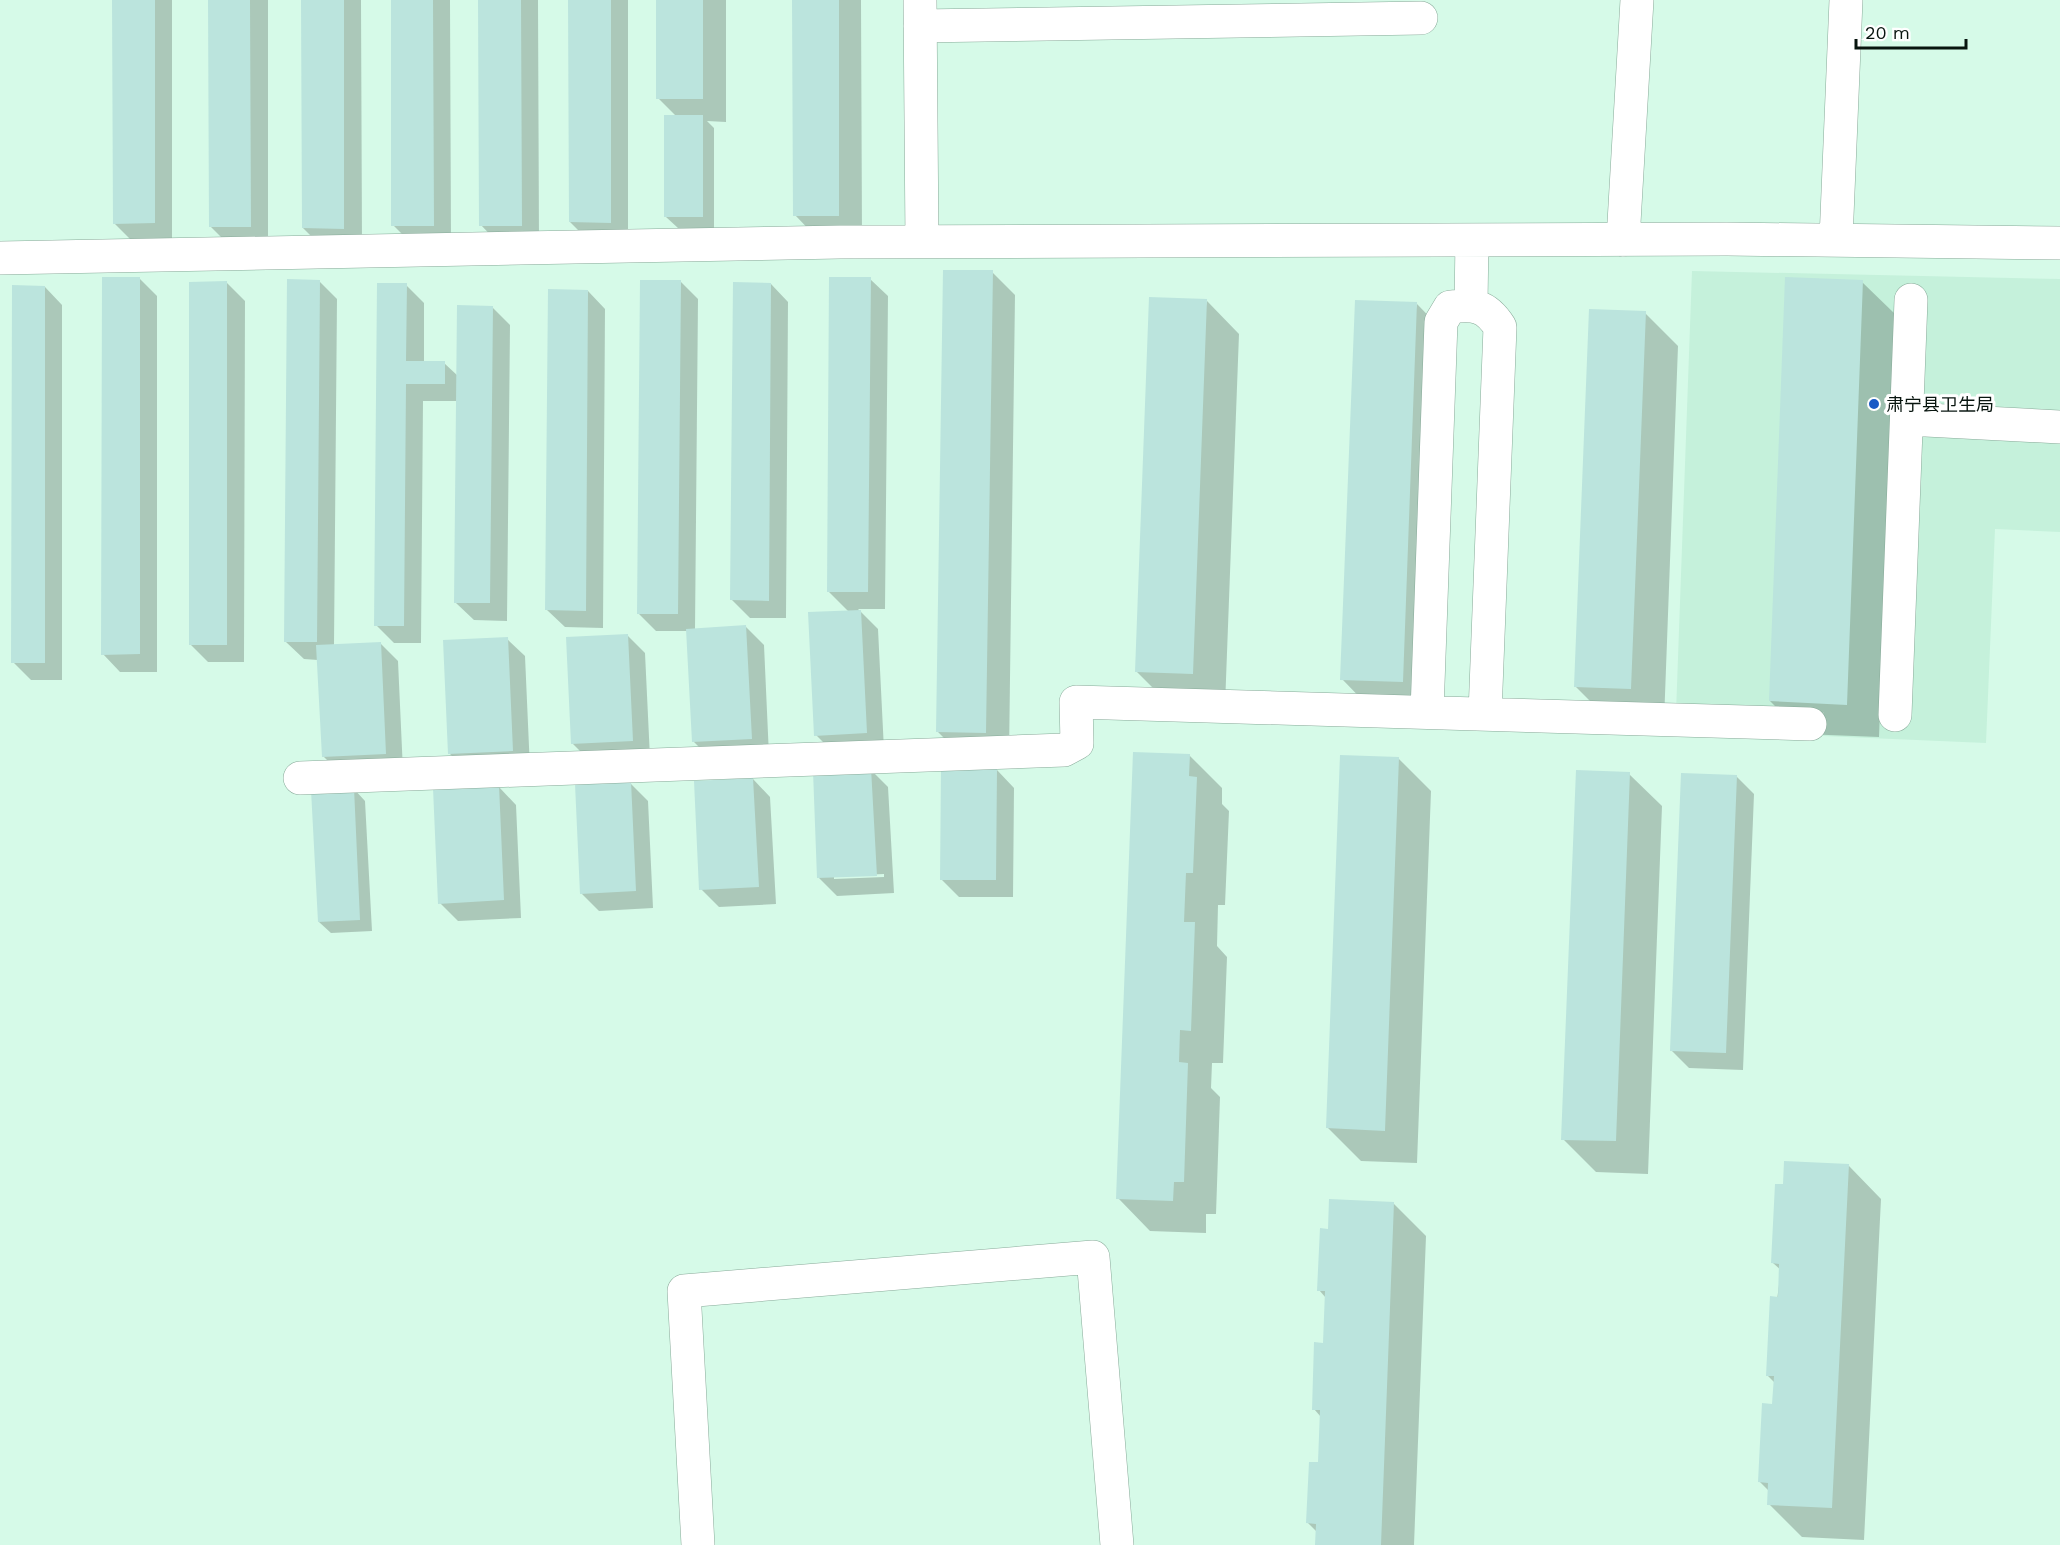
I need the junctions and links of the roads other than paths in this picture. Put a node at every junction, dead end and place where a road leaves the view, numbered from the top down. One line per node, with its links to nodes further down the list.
1 (1637, 0): 6 (street)
2 (1846, 0): 7 (street)
3 (920, 13): 4 (street); 8 (street)
4 (1421, 18)
5 (1472, 240): 6 (street); 8 (street); 12 (street)
6 (1623, 240): 7 (street)
7 (1836, 240): 9 (street)
8 (922, 242): 10 (street)
9 (2060, 243)
10 (0, 258)
11 (1911, 300): 13 (street)
12 (1471, 304): 15 (street); 16 (street)
13 (1907, 419): 14 (street); 17 (street)
14 (2060, 427)
15 (1427, 712): 16 (street); 19 (street)
16 (1485, 714): 18 (street)
17 (1895, 715)
18 (1810, 724)
19 (300, 778)
20 (698, 1545): 21 (street)
21 (1117, 1545)

